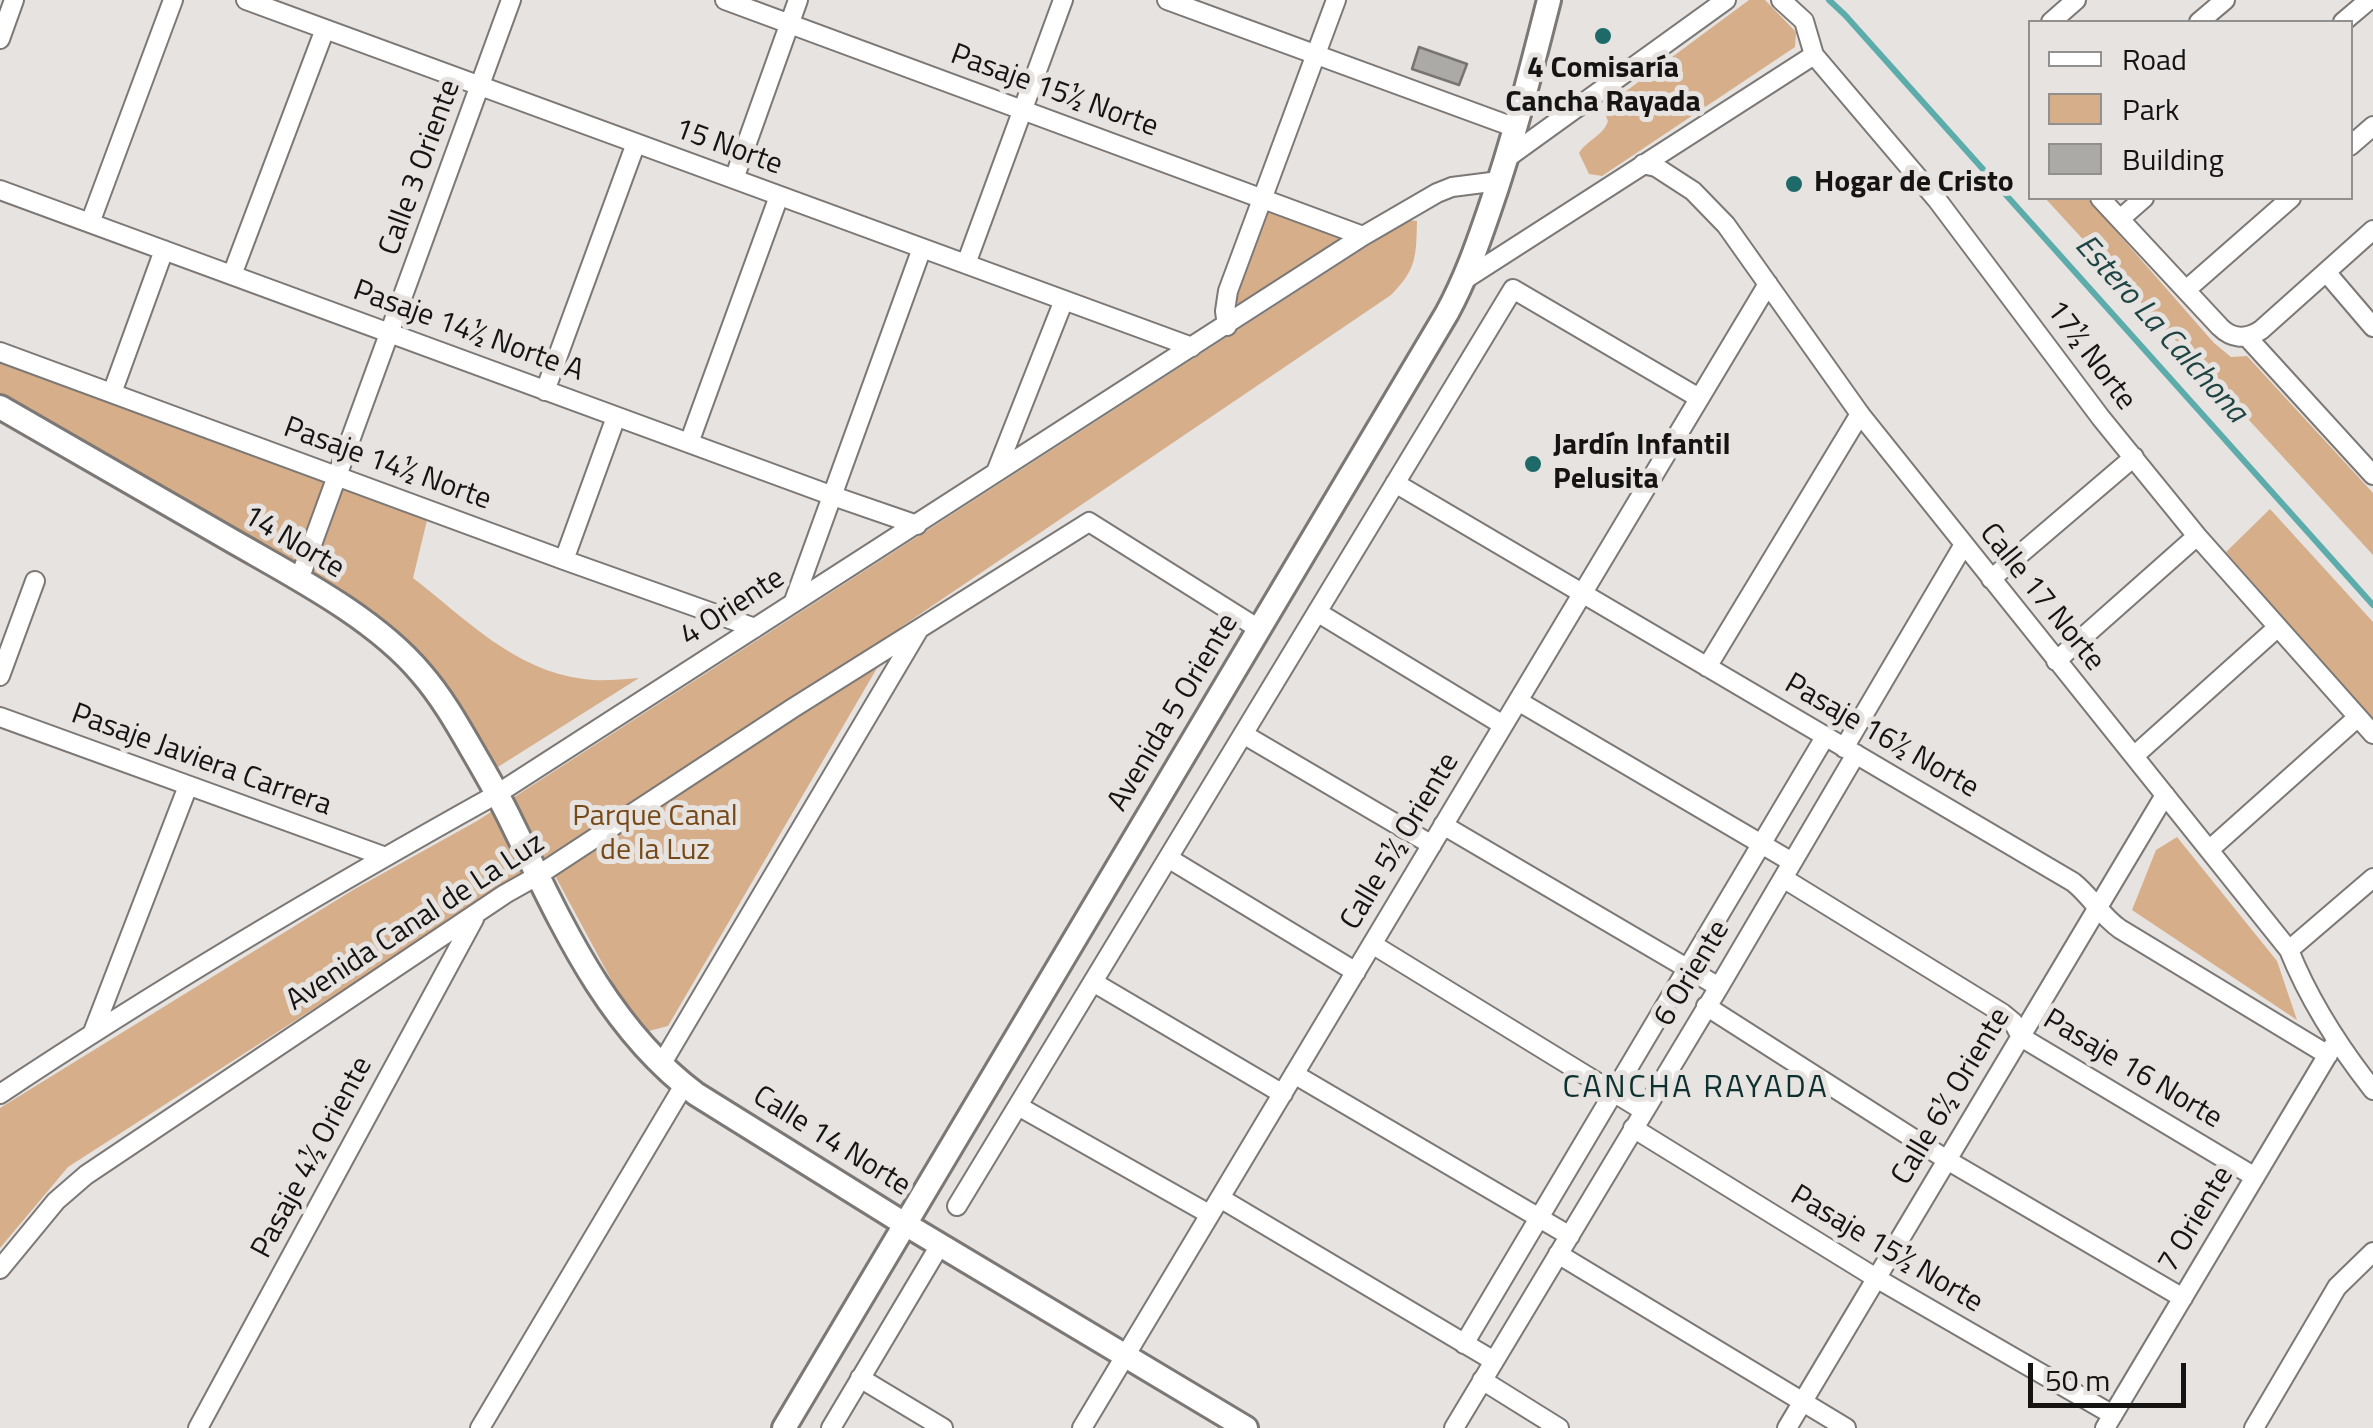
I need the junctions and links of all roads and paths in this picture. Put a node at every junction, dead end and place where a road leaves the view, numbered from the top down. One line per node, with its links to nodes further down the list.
1 (14, 0): 21 (street)
2 (173, 0): 40 (street)
3 (246, 0): 20 (street, 15 Norte)
4 (511, 0): 24 (street, Calle 3 Oriente)
5 (725, 0): 19 (street, Pasaje 15½ Norte)
6 (798, 0): 19 (street)
7 (1063, 0): 25 (street)
8 (1336, 0): 22 (street)
9 (1549, 0): 27 (street, Avenida 5 Oriente)
10 (1726, 0): 31 (street)
11 (1781, 0): 23 (street, 17½ Norte)
12 (2076, 0): 16 (street)
13 (2225, 0): 17 (street)
14 (2369, 0): 18 (street)
15 (1172, 1): 22 (street)
16 (2052, 20)
17 (2201, 20)
18 (2345, 20)
19 (790, 24): 25 (street, Pasaje 15½ Norte); 32 (street)
20 (325, 29): 24 (street, 15 Norte); 47 (street)
21 (0, 39)
22 (1316, 54): 27 (street); 35 (street)
23 (1814, 55): 30 (street); 65 (street, 17½ Norte)
24 (480, 86): 28 (street, 15 Norte); 54 (street, Calle 3 Oriente)
25 (1022, 110): 35 (street, Pasaje 15½ Norte); 45 (street)
26 (2373, 126): 29 (street)
27 (1516, 128): 31 (street, Avenida 5 Oriente)
28 (636, 143): 32 (street, 15 Norte); 58 (street)
29 (2353, 143)
30 (1642, 164): 48 (street); 49 (street, Calle 17 Norte)
31 (1503, 170): 42 (street, 4 Oriente); 48 (street, Avenida 5 Oriente)
32 (734, 179): 34 (street, 15 Norte)
33 (0, 190): 40 (street, Pasaje 14½ Norte A)
34 (779, 196): 43 (street, 15 Norte); 64 (street)
35 (1262, 199): 42 (street, Pasaje 15½ Norte); 52 (street)
36 (2102, 200): 39 (street)
37 (2142, 200): 39 (street)
38 (2289, 200): 50 (street)
39 (2120, 219): 50 (street)
40 (90, 222): 44 (street, Pasaje 14½ Norte A)
41 (2373, 230): 46 (street)
42 (1363, 236): 52 (street, 4 Oriente)
43 (922, 248): 45 (street, 15 Norte); 70 (street)
44 (164, 250): 47 (street, Pasaje 14½ Norte A); 59 (street)
45 (966, 264): 51 (street, 15 Norte)
46 (2326, 272): 53 (street); 55 (street)
47 (232, 275): 54 (street, Pasaje 14½ Norte A)
48 (1464, 280): 84 (street, Avenida 5 Oriente)
49 (1768, 284): 60 (street, Calle 5½ Oriente); 62 (street, Calle 17 Norte)
50 (2186, 290): 55 (street)
51 (1064, 300): 56 (street, 15 Norte); 66 (street)
52 (1227, 326): 56 (street, 4 Oriente)
53 (2373, 327)
54 (390, 333): 58 (street, Pasaje 14½ Norte A); 68 (street, Calle 3 Oriente)
55 (2243, 337): 67 (street)
56 (1192, 348): 66 (street, 4 Oriente)
57 (0, 352): 59 (street, Pasaje 14½ Norte)
58 (546, 391): 63 (street, Pasaje 14½ Norte A)
59 (112, 393): 68 (street, Pasaje 14½ Norte)
60 (1700, 398): 69 (street); 78 (street, Calle 5½ Oriente)
61 (0, 407): 76 (street, 14 Norte)
62 (1860, 414): 73 (street, Calle 17 Norte); 86 (street)
63 (616, 416): 64 (street, Pasaje 14½ Norte A); 74 (street)
64 (689, 443): 70 (street, Pasaje 14½ Norte A)
65 (2134, 457): 72 (street, 17½ Norte); 75 (street)
66 (996, 473): 71 (street, 4 Oriente)
67 (2373, 474)
68 (337, 476): 74 (street, Pasaje 14½ Norte); 76 (street, Calle 3 Oriente)
69 (1395, 482): 78 (street, Pasaje 16½ Norte); 80 (street)
70 (832, 496): 71 (street, Pasaje 14½ Norte A); 79 (street)
71 (917, 525): 79 (street, 4 Oriente)
72 (2198, 536): 81 (street, 17½ Norte); 85 (street)
73 (1963, 546): 75 (street, Calle 17 Norte); 95 (street, 6 Oriente)
74 (564, 560): 82 (street, Pasaje 14½ Norte)
75 (1991, 579): 85 (street, Calle 17 Norte)
76 (300, 580): 98 (street, 14 Norte)
77 (35, 581): 87 (street)
78 (1582, 593): 86 (street, Pasaje 16½ Norte); 88 (street, Calle 5½ Oriente)
79 (794, 600): 82 (street, 4 Oriente)
80 (1317, 612): 91 (street); 92 (street)
81 (2278, 627): 90 (street, 17½ Norte); 96 (street)
82 (756, 628): 98 (street, 4 Oriente)
83 (919, 628): 84 (street, Avenida Canal de La Luz); 107 (street, Avenida Canal de La Luz); 121 (street)
84 (1259, 629): 137 (street, Avenida 5 Oriente)
85 (2056, 661): 96 (street, Calle 17 Norte)
86 (1707, 666): 94 (street, Pasaje 16½ Norte)
87 (0, 676)
88 (1518, 701): 91 (street, Calle 5½ Oriente); 101 (street, Pasaje 16 Norte)
89 (0, 717): 97 (street, Pasaje Javiera Carrera)
90 (2358, 717): 93 (street, 17½ Norte); 103 (street)
91 (1504, 725): 100 (street, Calle 5½ Oriente)
92 (1243, 734): 102 (street); 105 (street)
93 (2373, 734)
94 (1825, 737): 95 (street, Pasaje 16½ Norte); 101 (street, 6 Oriente)
95 (1850, 751): 106 (street, 6 Oriente); 109 (street, Pasaje 16½ Norte)
96 (2134, 756): 99 (street, Calle 17 Norte)
97 (188, 786): 104 (street, Pasaje Javiera Carrera); 118 (street)
98 (497, 794): 104 (street, 4 Oriente); 107 (street, Calle 14 Norte)
99 (2165, 795): 103 (street, Calle 17 Norte); 109 (street, Calle 6½ Oriente)
100 (1444, 825): 102 (street, Calle 5½ Oriente); 113 (street)
101 (1762, 844): 106 (street, Pasaje 16 Norte); 113 (street, 6 Oriente)
102 (1432, 845): 111 (street, Calle 5½ Oriente)
103 (2209, 850): 112 (street, Calle 17 Norte)
104 (383, 856): 118 (street, 4 Oriente)
105 (1168, 858): 114 (street); 115 (street)
106 (1787, 870): 116 (street, 6 Oriente); 119 (street, Pasaje 16 Norte)
107 (537, 876): 110 (street, Avenida Canal de La Luz); 121 (street, Calle 14 Norte)
108 (2370, 887): 112 (street)
109 (2098, 908): 119 (street, Calle 6½ Oriente); 120 (street, Pasaje 16½ Norte)
110 (476, 915): 142 (street, Avenida Canal de La Luz); 152 (street, Pasaje 4½ Oriente)
111 (1372, 944): 114 (street, Calle 5½ Oriente); 125 (street)
112 (2288, 950): 120 (street, Calle 17 Norte)
113 (1688, 969): 116 (street); 125 (street, 6 Oriente)
114 (1356, 972): 122 (street, Calle 5½ Oriente)
115 (1093, 982): 127 (street); 128 (street)
116 (1719, 987): 117 (street, 6 Oriente)
117 (1706, 1006): 129 (street, 6 Oriente); 131 (street)
118 (93, 1032): 126 (street, 4 Oriente)
119 (2021, 1037): 131 (street, Calle 6½ Oriente); 132 (street, Pasaje 16 Norte)
120 (2332, 1048): 124 (street, Calle 17 Norte); 132 (street, 7 Oriente)
121 (661, 1065): 123 (street, Calle 14 Norte)
122 (1294, 1074): 127 (street, Calle 5½ Oriente); 136 (street)
123 (684, 1085): 137 (street, Calle 14 Norte); 153 (street)
124 (2373, 1090)
125 (1614, 1093): 129 (street); 136 (street, 6 Oriente)
126 (0, 1094)
127 (1282, 1094): 133 (street, Calle 5½ Oriente)
128 (1018, 1106): 134 (street); 135 (street)
129 (1644, 1110): 130 (street, 6 Oriente)
130 (1633, 1128): 138 (street, 6 Oriente); 143 (street, Pasaje 15½ Norte)
131 (1947, 1160): 143 (street, Calle 6½ Oriente); 144 (street)
132 (2255, 1177): 144 (street, 7 Oriente)
133 (1220, 1198): 135 (street, Calle 5½ Oriente); 145 (street)
134 (957, 1206)
135 (1209, 1214): 146 (street, Calle 5½ Oriente)
136 (1539, 1218): 138 (street); 145 (street, 6 Oriente)
137 (905, 1224): 139 (street, Calle 14 Norte); 154 (street, Avenida 5 Oriente)
138 (1570, 1236): 141 (street, 6 Oriente)
139 (940, 1244): 146 (street, Calle 14 Norte); 148 (street)
140 (2373, 1252): 163 (street)
141 (1558, 1254): 147 (street, 6 Oriente); 150 (street)
142 (0, 1270)
143 (1876, 1278): 150 (street, Calle 6½ Oriente); 151 (street, Pasaje 15½ Norte)
144 (2182, 1298): 151 (street, 7 Oriente)
145 (1464, 1344): 147 (street)
146 (1125, 1356): 157 (street, Calle 5½ Oriente); 158 (street, Calle 14 Norte)
147 (1494, 1362): 149 (street, 6 Oriente)
148 (860, 1378): 155 (street); 156 (street)
149 (1482, 1380): 159 (street, 6 Oriente); 160 (street)
150 (1802, 1403): 161 (street, Calle 6½ Oriente); 162 (street)
151 (2109, 1422)
152 (198, 1428)
153 (480, 1428)
154 (784, 1428)
155 (831, 1428)
156 (942, 1428)
157 (1082, 1428)
158 (1244, 1428)
159 (1454, 1428)
160 (1559, 1428)
161 (1787, 1428)
162 (1846, 1428)
163 (2254, 1428)

